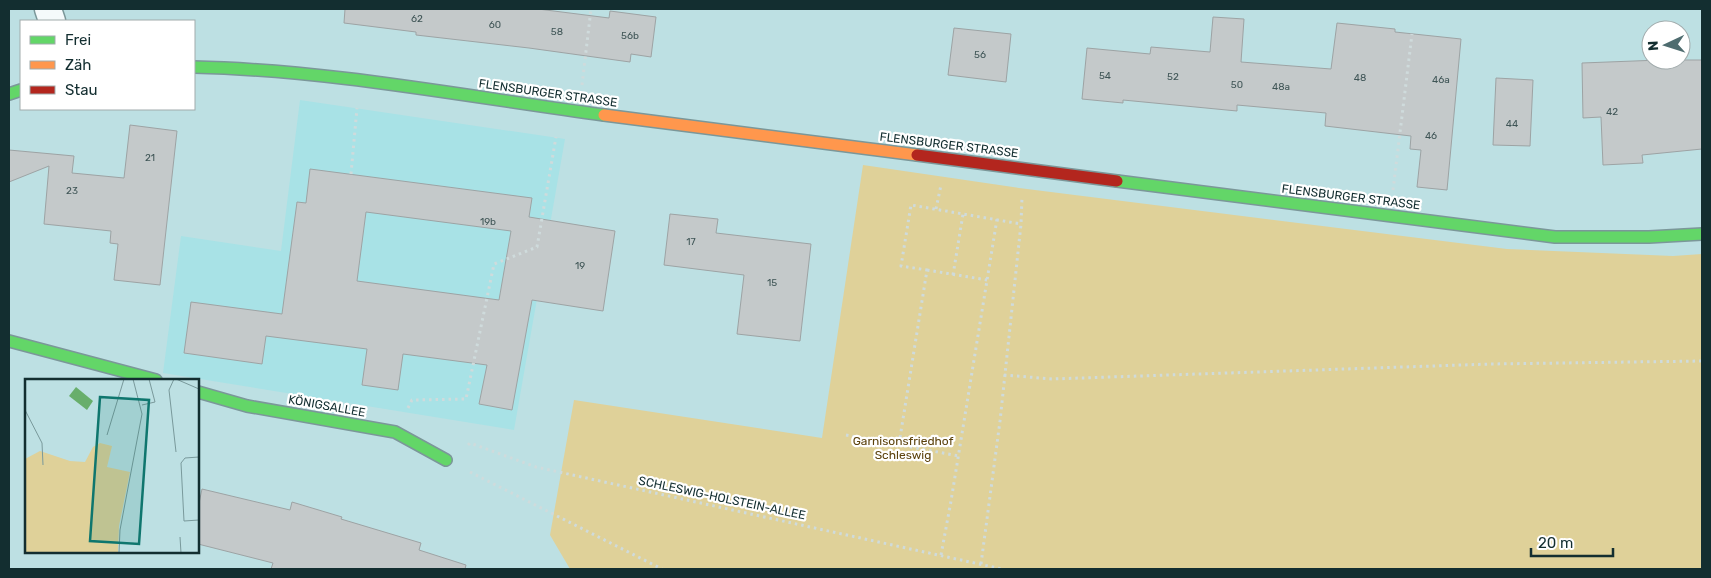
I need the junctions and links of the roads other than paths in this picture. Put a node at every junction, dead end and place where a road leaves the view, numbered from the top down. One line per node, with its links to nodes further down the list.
1 (195, 67): 2 (street, FLENSBURGER STRASSE)
2 (1702, 234)
3 (9, 342): 4 (street)
4 (152, 379)
5 (199, 392): 6 (street, KÖNIGSALLEE)
6 (446, 460)

